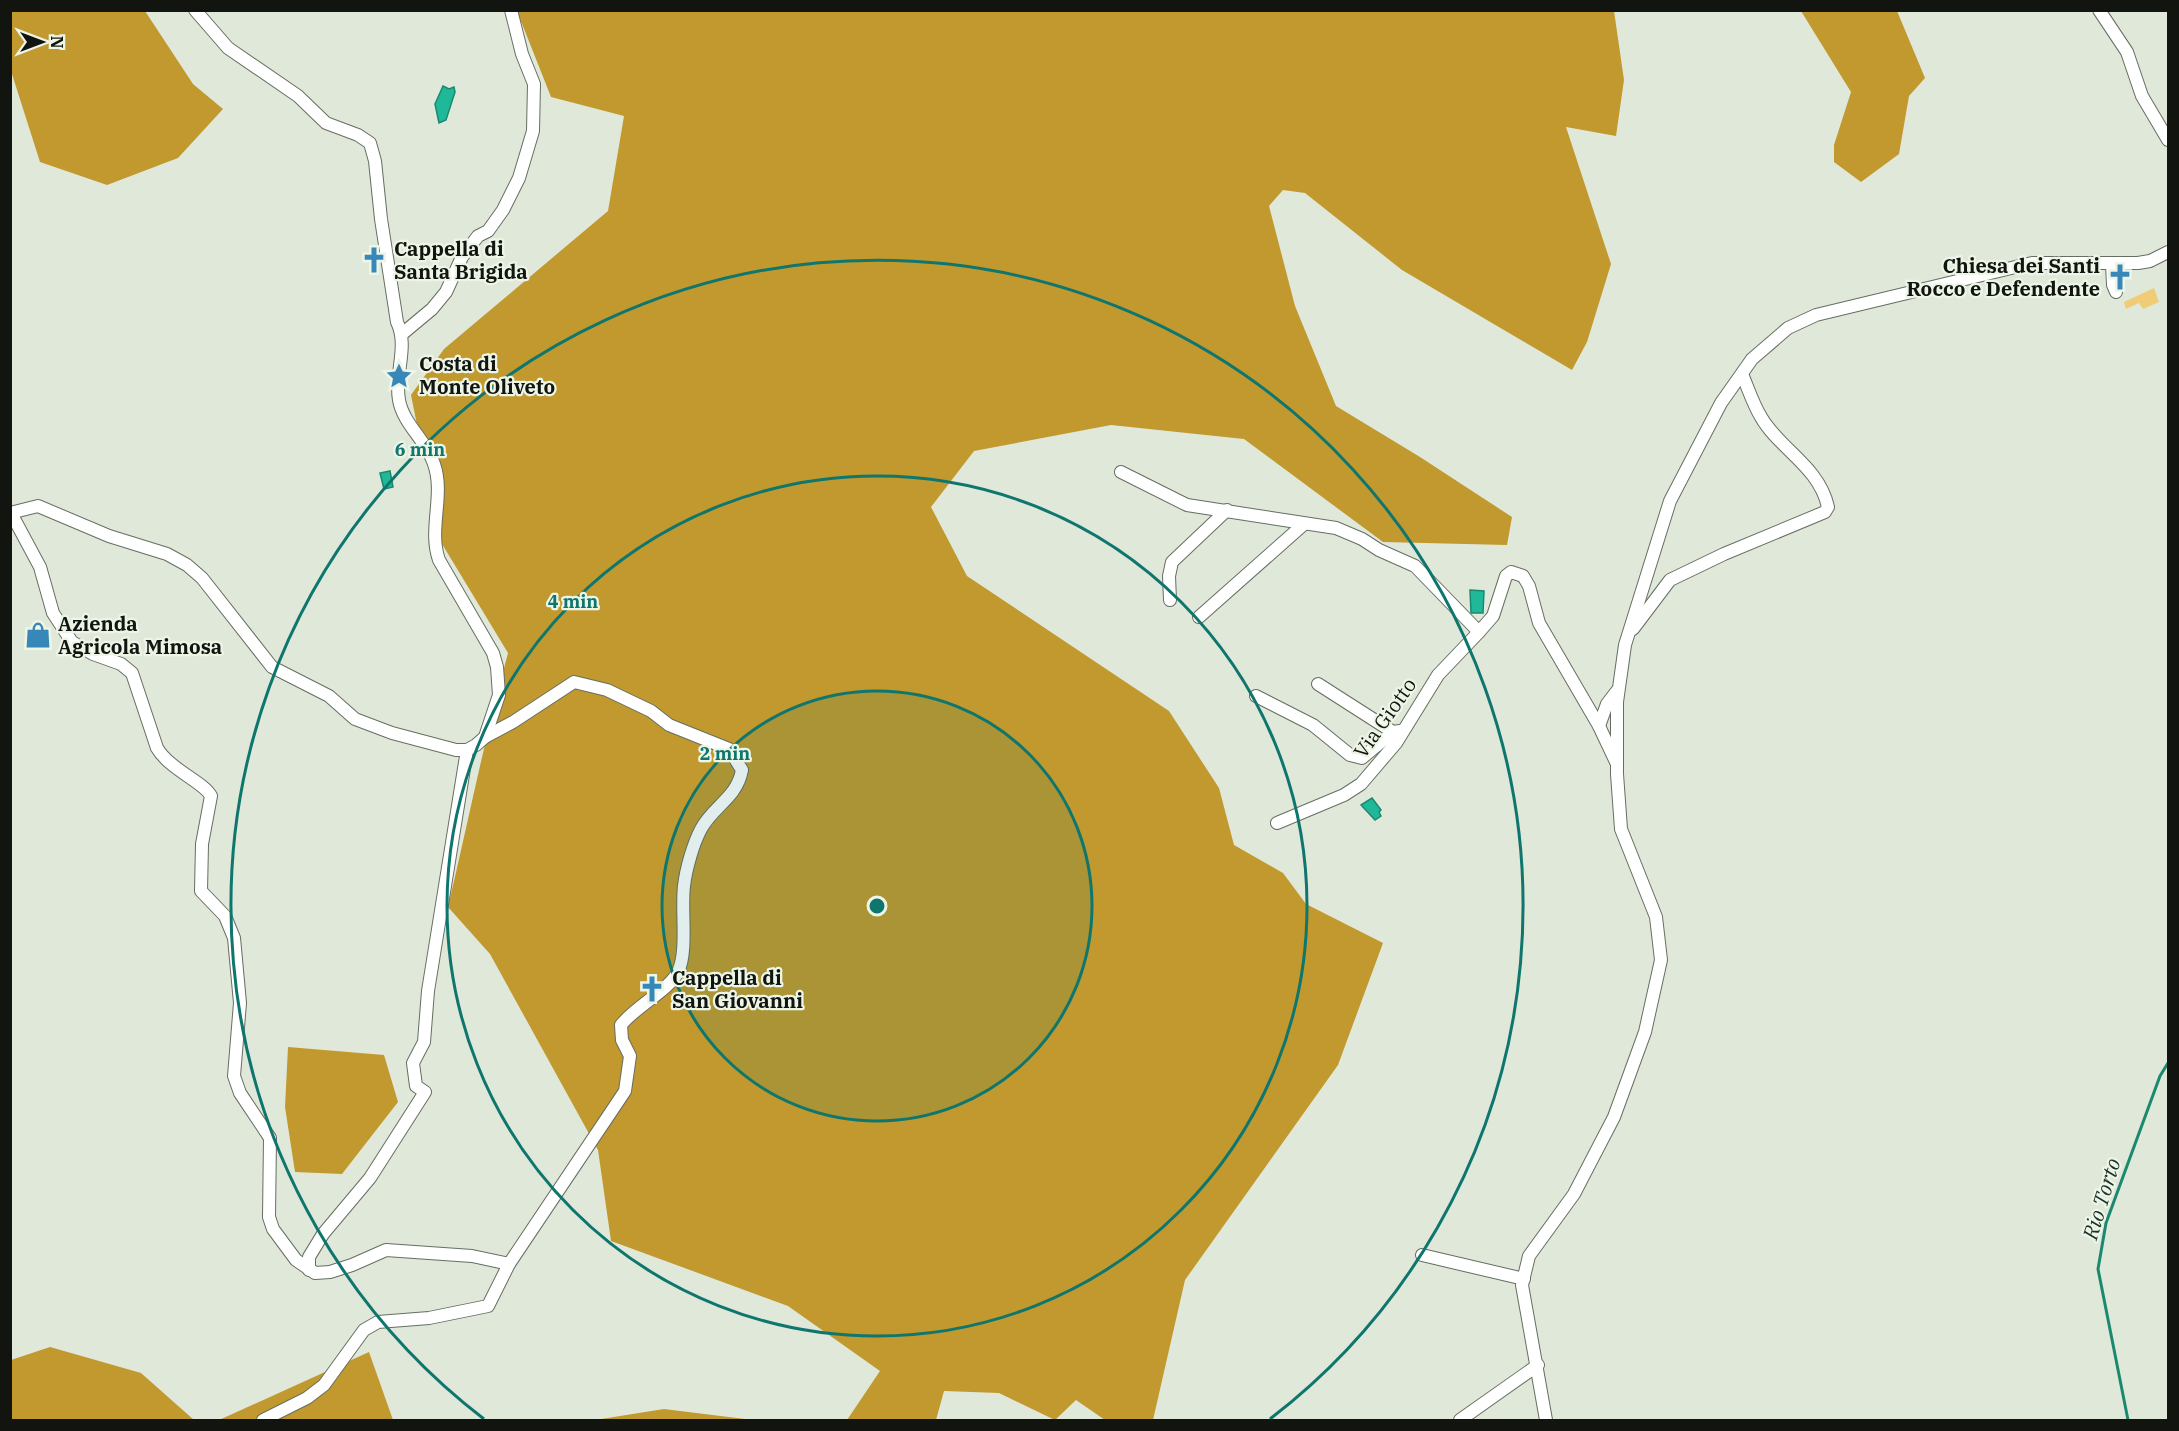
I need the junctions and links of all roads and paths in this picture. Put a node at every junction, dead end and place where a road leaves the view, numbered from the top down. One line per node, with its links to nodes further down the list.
1 (195, 10): 8 (street)
2 (511, 10): 8 (street)
3 (2099, 10): 4 (street)
4 (2169, 140)
5 (2169, 252): 6 (street)
6 (2112, 264): 7 (street); 9 (street)
7 (2116, 292)
8 (402, 334): 23 (street)
9 (1742, 374): 17 (street); 17 (street)
10 (1120, 472): 11 (street)
11 (1227, 510): 13 (street); 14 (street)
12 (11, 513): 24 (street); 29 (street)
13 (1304, 524): 15 (street); 16 (street)
14 (1170, 600)
15 (1199, 617)
16 (1479, 632): 21 (street, Via Giotto); 22 (street, Via Giotto)
17 (1627, 637): 19 (street)
18 (1318, 684): 22 (street)
19 (1619, 687): 21 (street); 25 (street)
20 (1256, 696): 22 (street)
21 (1599, 726): 25 (street)
22 (1399, 731): 26 (street, Via Giotto)
23 (485, 737): 24 (street); 28 (street)
24 (467, 750): 29 (street)
25 (1617, 763): 30 (street)
26 (1277, 824)
27 (1422, 1255): 30 (street)
28 (508, 1264): 29 (street); 32 (street)
29 (309, 1270)
30 (1524, 1279): 31 (street)
31 (1538, 1365): 33 (street); 34 (street)
32 (262, 1420)
33 (1460, 1420)
34 (1546, 1420)

